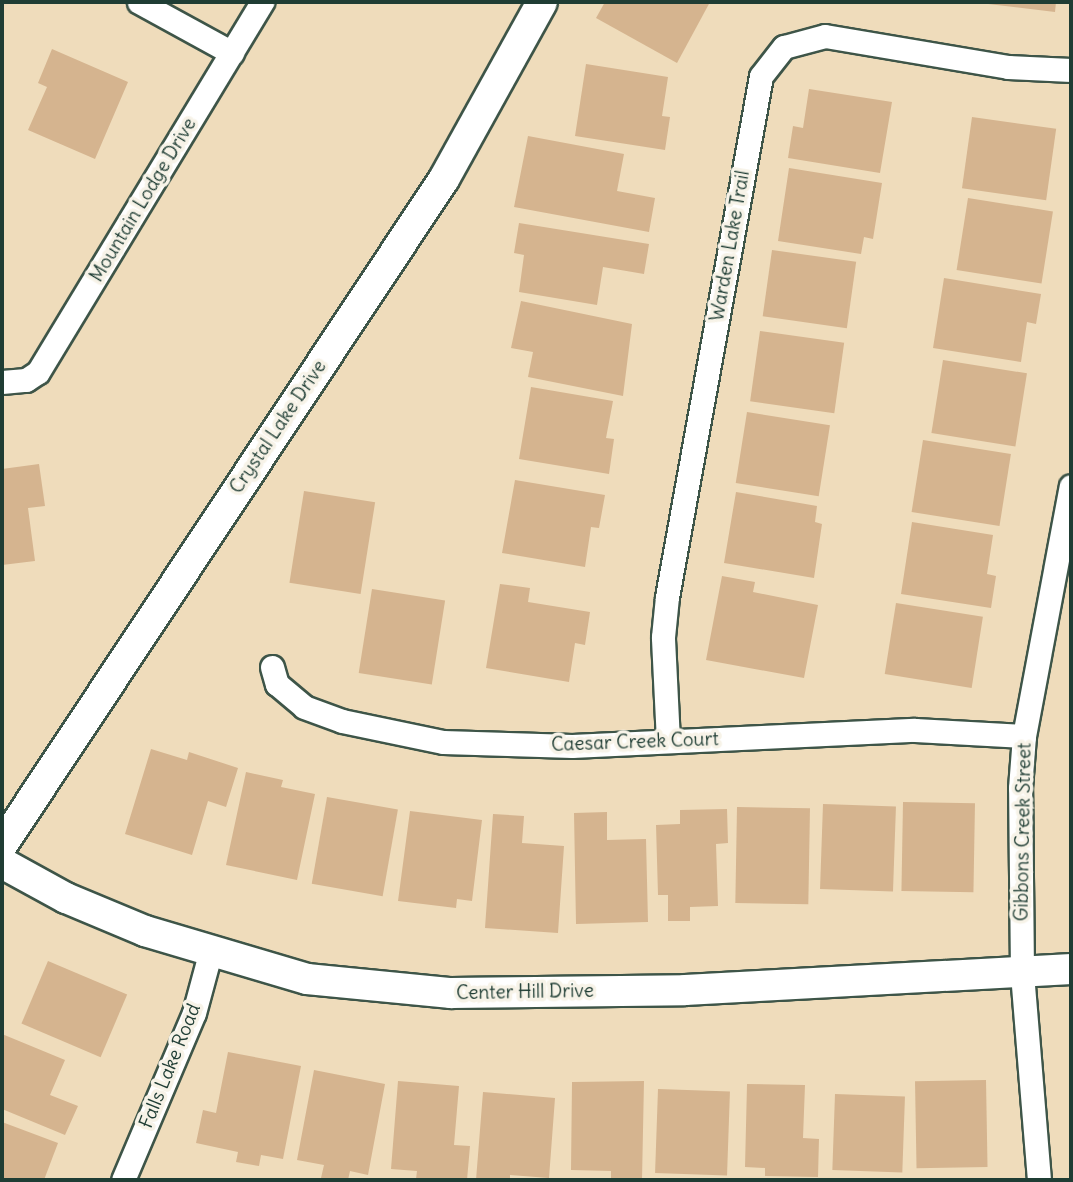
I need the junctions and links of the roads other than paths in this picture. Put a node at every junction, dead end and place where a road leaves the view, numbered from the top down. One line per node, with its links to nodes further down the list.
1 (139, 2): 4 (street)
2 (262, 2): 4 (street, Mountain Lodge Drive)
3 (542, 2): 11 (street, Crystal Lake Drive)
4 (232, 53): 6 (street, Mountain Lodge Drive)
5 (1071, 70): 10 (street, Warden Lake Trail)
6 (7, 383)
7 (1071, 486): 9 (street, Gibbons Creek Street)
8 (272, 667): 10 (street, Caesar Creek Court)
9 (1024, 736): 10 (street, Caesar Creek Court); 15 (street, Gibbons Creek Street)
10 (668, 741)
11 (2, 845)
12 (2, 863): 13 (street, Center Hill Drive)
13 (211, 950): 15 (street, Center Hill Drive); 16 (street, Falls Lake Road)
14 (1071, 969): 15 (street, Center Hill Drive)
15 (1022, 971): 17 (street, Gibbons Creek Street)
16 (126, 1179)
17 (1039, 1180)

